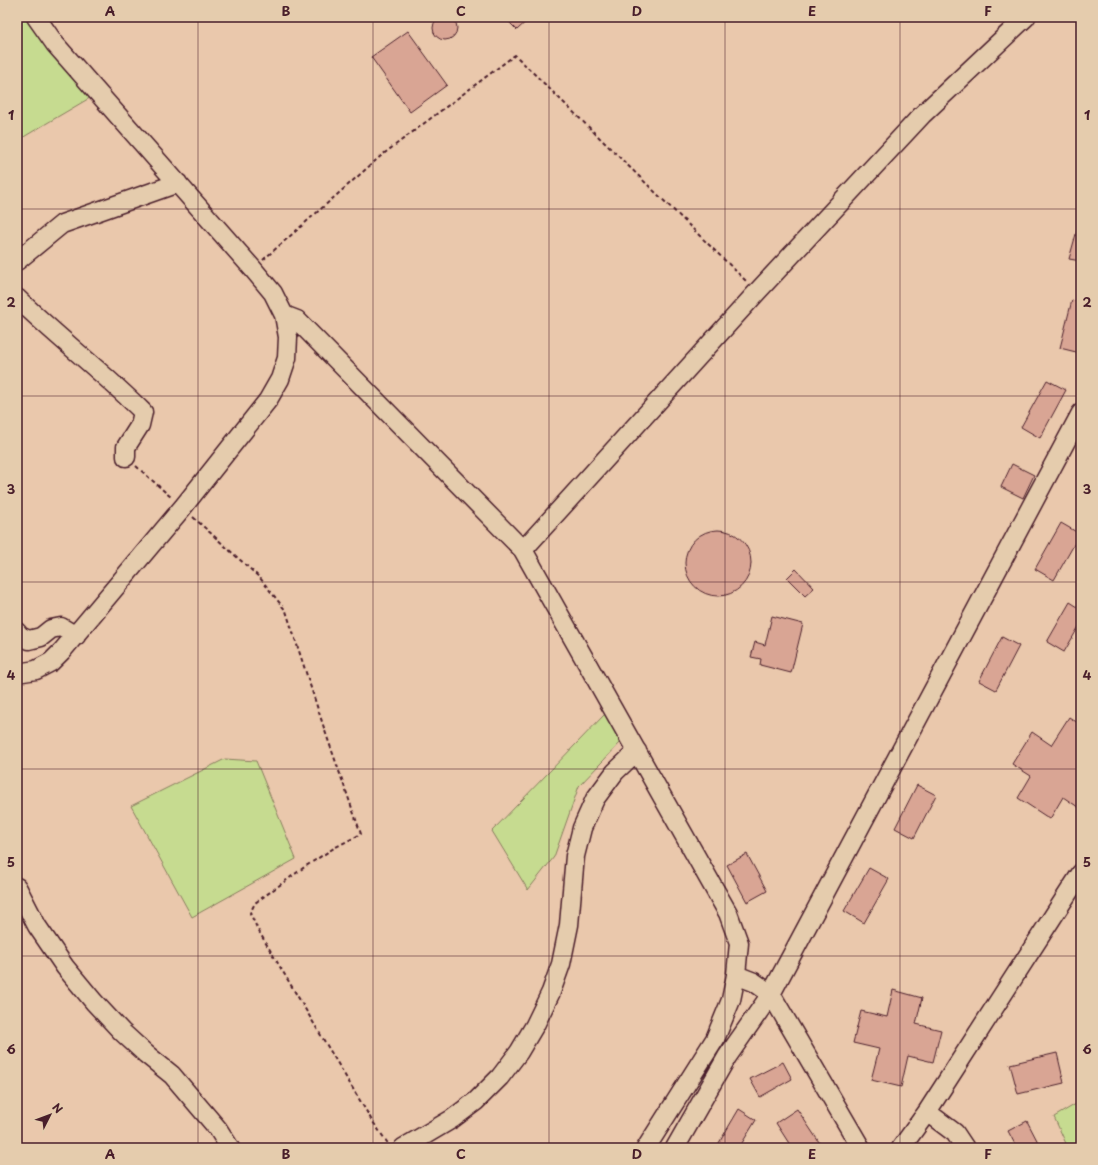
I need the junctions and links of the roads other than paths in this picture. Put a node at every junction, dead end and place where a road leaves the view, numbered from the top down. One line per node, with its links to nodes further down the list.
1 (36, 17): 3 (street)
2 (1026, 17): 9 (street)
3 (178, 183): 4 (street); 6 (street)
4 (17, 261)
5 (17, 298): 8 (street)
6 (284, 315): 9 (street); 11 (street)
7 (1081, 413): 17 (street)
8 (126, 457)
9 (523, 550): 13 (street)
10 (17, 632): 11 (street)
11 (76, 636): 12 (street)
12 (17, 673)
13 (637, 751): 16 (street); 20 (street)
14 (1081, 873): 18 (street)
15 (17, 887): 19 (street)
16 (736, 975): 17 (street); 21 (street)
17 (771, 994): 22 (street); 23 (street)
18 (927, 1112): 24 (street); 25 (street)
19 (230, 1148)
20 (403, 1148)
21 (646, 1148)
22 (675, 1148)
23 (861, 1148)
24 (901, 1148)
25 (965, 1148)

